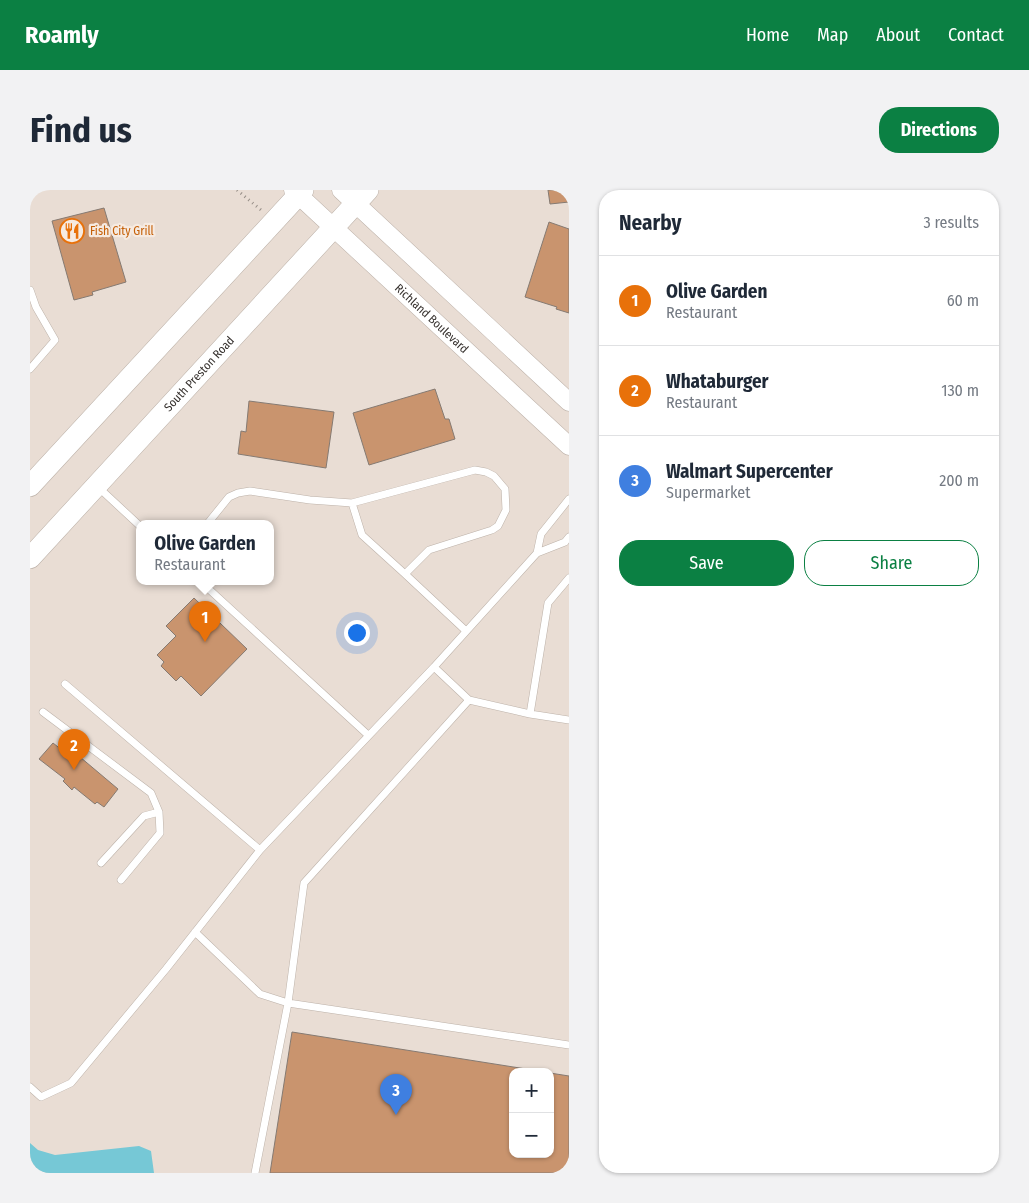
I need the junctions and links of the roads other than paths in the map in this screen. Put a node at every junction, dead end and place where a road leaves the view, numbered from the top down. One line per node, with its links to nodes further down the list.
1 (298, 192): 3 (street, Richland Boulevard); 7 (main road)
2 (355, 194): 3 (main road, South Preston Road); 6 (street)
3 (334, 227): 8 (street, Richland Boulevard); 11 (main road, South Preston Road)
4 (30, 290): 5 (lane)
5 (30, 369)
6 (569, 402)
7 (84, 427): 9 (main road); 10 (main road)
8 (569, 446)
9 (30, 471)
10 (30, 486)
11 (98, 486): 14 (main road, South Preston Road); 16 (lane)
12 (569, 499): 18 (lane)
13 (352, 503): 15 (lane); 21 (lane); 21 (lane)
14 (70, 516): 19 (main road, South Preston Road); 20 (main road)
15 (211, 520)
16 (136, 522)
17 (569, 537): 18 (lane)
18 (537, 553): 24 (lane)
19 (30, 558)
20 (30, 570)
21 (405, 574): 24 (lane)
22 (569, 578): 29 (lane)
23 (204, 585): 31 (lane)
24 (465, 630): 25 (lane)
25 (434, 667): 27 (lane); 31 (lane)
26 (65, 684): 33 (lane)
27 (468, 700): 29 (lane); 37 (lane)
28 (42, 712): 32 (lane)
29 (530, 714): 30 (lane)
30 (569, 720)
31 (368, 735): 33 (lane)
32 (158, 812): 34 (lane); 35 (lane)
33 (260, 850): 36 (lane)
34 (101, 863)
35 (121, 880)
36 (195, 932): 37 (lane); 39 (lane)
37 (288, 1003): 38 (lane); 40 (lane)
38 (569, 1045)
39 (30, 1087)
40 (255, 1173)

